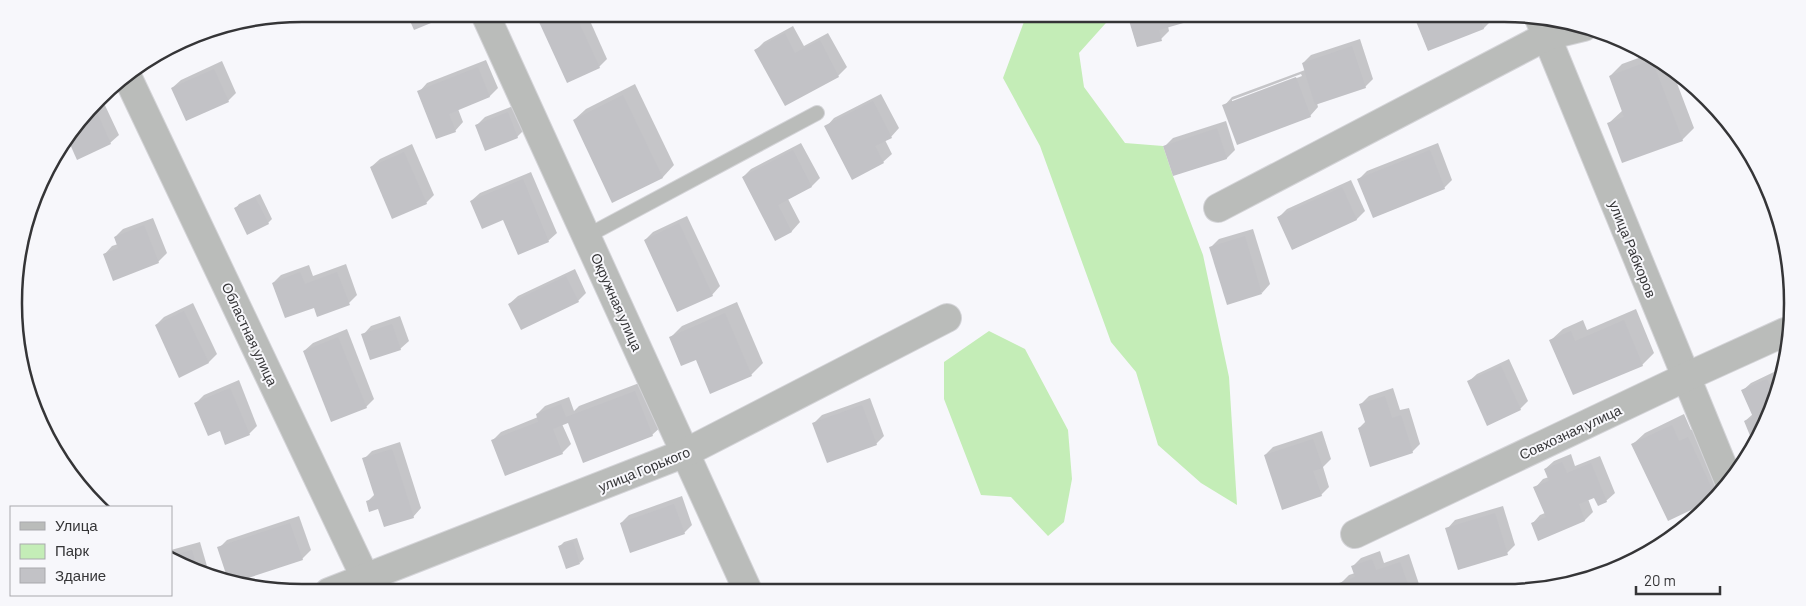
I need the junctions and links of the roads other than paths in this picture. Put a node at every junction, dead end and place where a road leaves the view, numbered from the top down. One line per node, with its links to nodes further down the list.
1 (489, 22): 6 (street, Окружная улица)
2 (1543, 27): 5 (street); 9 (street, улица Рабкоров)
3 (130, 82): 13 (street, Областная улица)
4 (817, 113): 6 (lane)
5 (1218, 208)
6 (587, 236): 10 (street, Окружная улица)
7 (947, 318): 10 (street, улица Горького)
8 (1782, 334): 9 (street, Совхозная улица)
9 (1686, 377): 11 (street, улица Рабкоров); 12 (street, Совхозная улица)
10 (685, 454): 14 (street, улица Горького); 15 (street, Окружная улица)
11 (1726, 474)
12 (1355, 534)
13 (368, 584)
14 (370, 584)
15 (745, 584)

